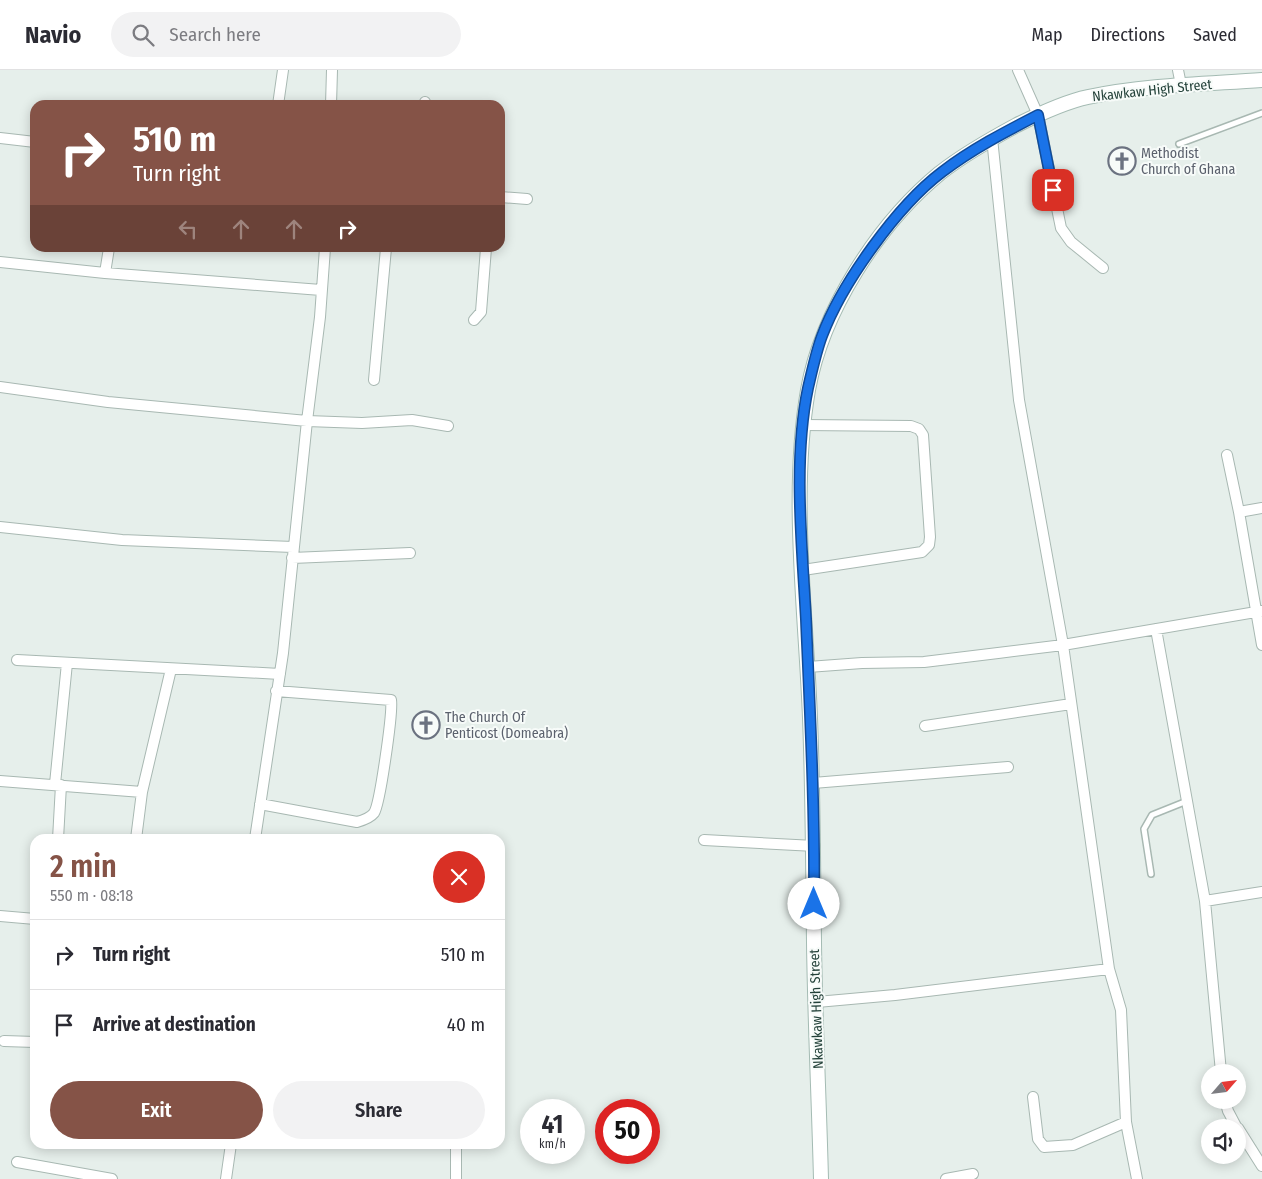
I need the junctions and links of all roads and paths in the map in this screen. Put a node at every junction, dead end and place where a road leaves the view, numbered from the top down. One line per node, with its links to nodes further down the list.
1 (283, 70): 7 (street)
2 (332, 70): 8 (street)
3 (1018, 70): 10 (street)
4 (1178, 70): 6 (street)
5 (1262, 80): 6 (main road, Nkawkaw High Street)
6 (1181, 85): 10 (main road, Nkawkaw High Street)
7 (279, 100)
8 (331, 100)
9 (1262, 113): 14 (lane)
10 (1038, 115): 12 (main road, Nkawkaw High Street); 22 (street)
11 (0, 138): 13 (street)
12 (992, 138): 29 (main road, Nkawkaw High Street); 40 (street)
13 (30, 141)
14 (1179, 144)
15 (505, 197): 16 (street)
16 (527, 199)
17 (108, 252): 23 (street)
18 (325, 252): 24 (street)
19 (386, 252): 26 (street)
20 (486, 252): 25 (street)
21 (0, 262): 23 (street)
22 (1103, 268)
23 (105, 273): 24 (street)
24 (320, 290): 28 (street)
25 (474, 320)
26 (374, 380)
27 (0, 387): 28 (street)
28 (307, 421): 30 (street); 35 (street)
29 (804, 425): 37 (main road, Nkawkaw High Street); 37 (street)
30 (448, 426)
31 (1227, 455): 33 (street)
32 (1262, 508): 33 (street)
33 (1239, 512): 38 (street)
34 (0, 528): 35 (street)
35 (293, 553): 36 (street); 46 (street)
36 (410, 553)
37 (803, 570): 44 (main road, Nkawkaw High Street)
38 (1259, 611): 39 (street); 41 (street)
39 (1156, 629): 40 (street); 55 (street)
40 (1063, 645): 44 (street); 48 (street)
41 (1262, 645)
42 (17, 660): 43 (street)
43 (67, 663): 45 (street); 53 (street)
44 (808, 667): 52 (main road, Nkawkaw High Street)
45 (171, 669): 46 (street); 54 (street)
46 (280, 674): 47 (street)
47 (276, 690): 56 (street); 56 (street)
48 (1071, 704): 49 (street); 67 (street)
49 (925, 726)
50 (1008, 766): 52 (street)
51 (0, 781): 53 (street)
52 (813, 783): 61 (main road, Nkawkaw High Street)
53 (58, 785): 54 (street); 57 (street)
54 (142, 792): 58 (street)
55 (1187, 801): 62 (lane); 64 (street)
56 (260, 804): 59 (street)
57 (58, 834)
58 (137, 834)
59 (256, 834)
60 (704, 840): 61 (street)
61 (814, 846): 68 (main road, Nkawkaw High Street)
62 (1151, 874)
63 (1262, 892): 64 (street)
64 (1204, 901): 71 (street)
65 (0, 916): 66 (street)
66 (30, 919)
67 (1109, 969): 68 (street); 73 (street)
68 (817, 1002): 83 (main road, Nkawkaw High Street)
69 (4, 1041): 70 (street)
70 (30, 1042)
71 (1220, 1064)
72 (1033, 1097): 73 (street)
73 (1126, 1122): 85 (street)
74 (1246, 1142): 78 (street)
75 (230, 1149): 81 (street)
76 (456, 1149): 82 (street)
77 (17, 1162): 80 (street)
78 (1262, 1166)
79 (973, 1174): 84 (street)
80 (112, 1179)
81 (226, 1179)
82 (456, 1179)
83 (821, 1179)
84 (946, 1179)
85 (1137, 1179)

